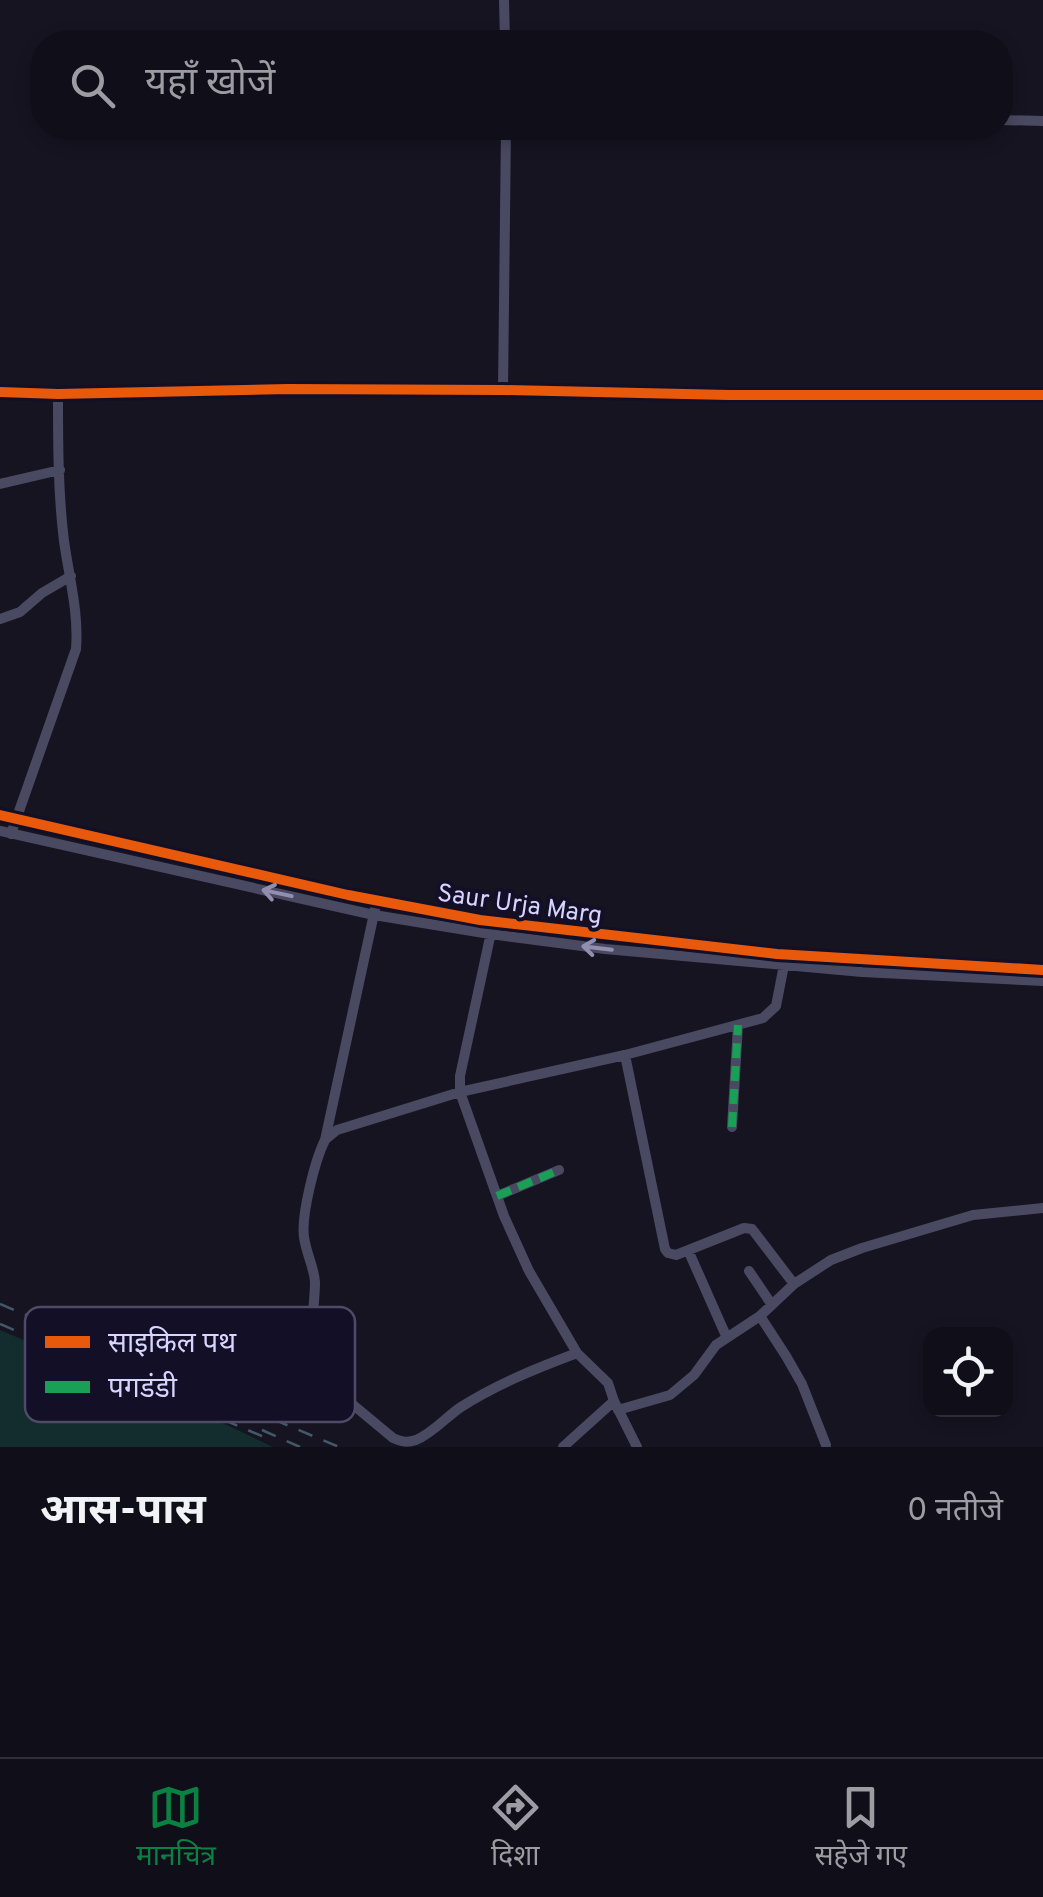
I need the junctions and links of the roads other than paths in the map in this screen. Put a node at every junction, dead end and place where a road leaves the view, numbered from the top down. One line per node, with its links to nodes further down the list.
1 (504, 0): 2 (street)
2 (505, 30)
3 (1013, 120): 4 (street)
4 (1043, 120)
5 (506, 140): 6 (street)
6 (503, 390): 8 (street); 9 (street)
7 (0, 392): 8 (street)
8 (58, 394): 10 (street)
9 (1043, 394)
10 (60, 470): 11 (street); 12 (street)
11 (0, 484)
12 (70, 576): 13 (street); 15 (street)
13 (0, 619)
14 (0, 815): 15 (street, Saur Urja Marg)
15 (16, 819): 16 (street); 17 (street, Saur Urja Marg)
16 (5, 833): 18 (street, Saur Urja Marg, one-way to 16)
17 (376, 900): 18 (street); 19 (street, Saur Urja Marg)
18 (374, 914): 19 (street, Saur Urja Marg); 27 (street)
19 (492, 928): 20 (street, Saur Urja Marg, one-way to 19); 21 (street, Saur Urja Marg); 25 (street)
20 (784, 965): 22 (street, Saur Urja Marg); 23 (street)
21 (1043, 970)
22 (1043, 980)
23 (738, 1024): 24 (street); 26 (street)
24 (625, 1056): 25 (street); 31 (street)
25 (460, 1092): 27 (street); 29 (street)
26 (732, 1127)
27 (325, 1140): 35 (street)
28 (559, 1170): 29 (street)
29 (498, 1196): 38 (street)
30 (1043, 1208): 33 (street)
31 (688, 1250): 33 (street); 37 (street)
32 (749, 1270): 34 (street)
33 (794, 1284): 34 (street)
34 (772, 1305): 36 (street)
35 (314, 1307)
36 (760, 1316): 37 (street); 42 (street)
37 (727, 1338): 39 (street)
38 (577, 1353): 39 (street); 41 (street)
39 (616, 1406): 44 (street); 45 (street)
40 (355, 1407): 41 (street)
41 (424, 1436): 43 (street)
42 (826, 1445)
43 (431, 1447)
44 (563, 1447)
45 (637, 1447)

